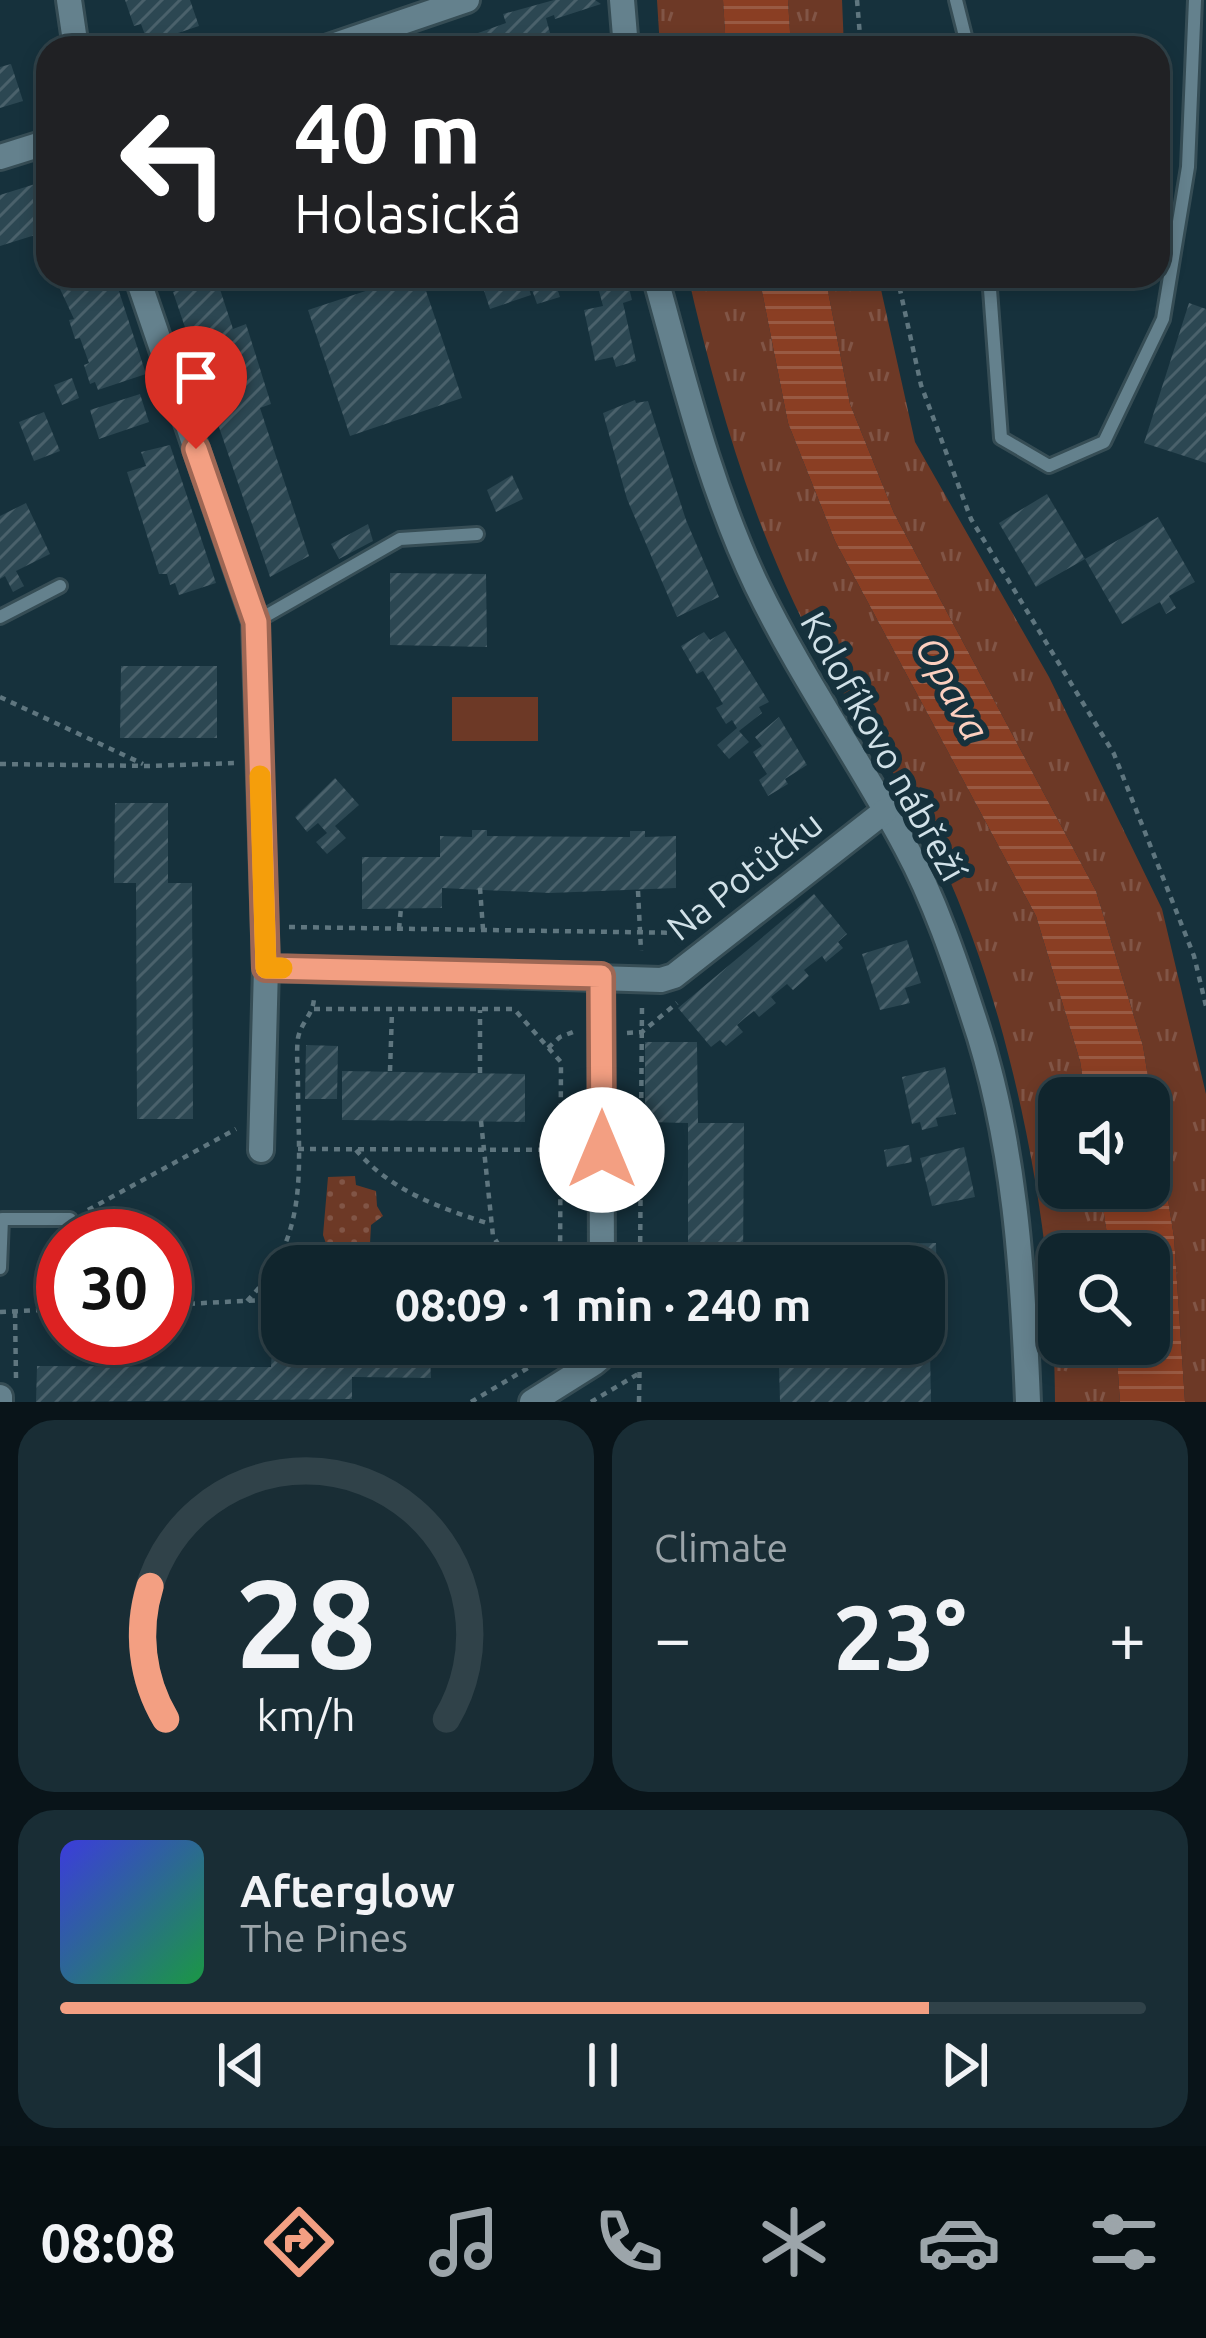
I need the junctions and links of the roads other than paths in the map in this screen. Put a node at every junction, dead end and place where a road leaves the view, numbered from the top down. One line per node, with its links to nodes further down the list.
1 (69, 0): 6 (street)
2 (467, 0): 7 (street)
3 (622, 0): 8 (street)
4 (956, 0): 9 (lane)
5 (1196, 0): 12 (lane)
6 (74, 36)
7 (361, 36)
8 (625, 36)
9 (965, 36)
10 (36, 146): 11 (street)
11 (0, 157)
12 (1170, 276)
13 (141, 288): 20 (street)
14 (658, 288): 21 (street, Kolofíkovo nábřeží)
15 (990, 288): 16 (lane)
16 (1168, 288)
17 (477, 534): 20 (lane)
18 (60, 586): 19 (lane)
19 (0, 617)
20 (256, 622): 22 (street)
21 (885, 811): 23 (street, Na Potůčku); 31 (street, Kolofíkovo nábřeží)
22 (266, 968): 23 (street); 24 (street)
23 (601, 976): 27 (street)
24 (261, 1150)
25 (1, 1219): 26 (lane); 28 (lane)
26 (36, 1220)
27 (602, 1245)
28 (0, 1265)
29 (592, 1365): 30 (street)
30 (532, 1402)
31 (1028, 1402)

